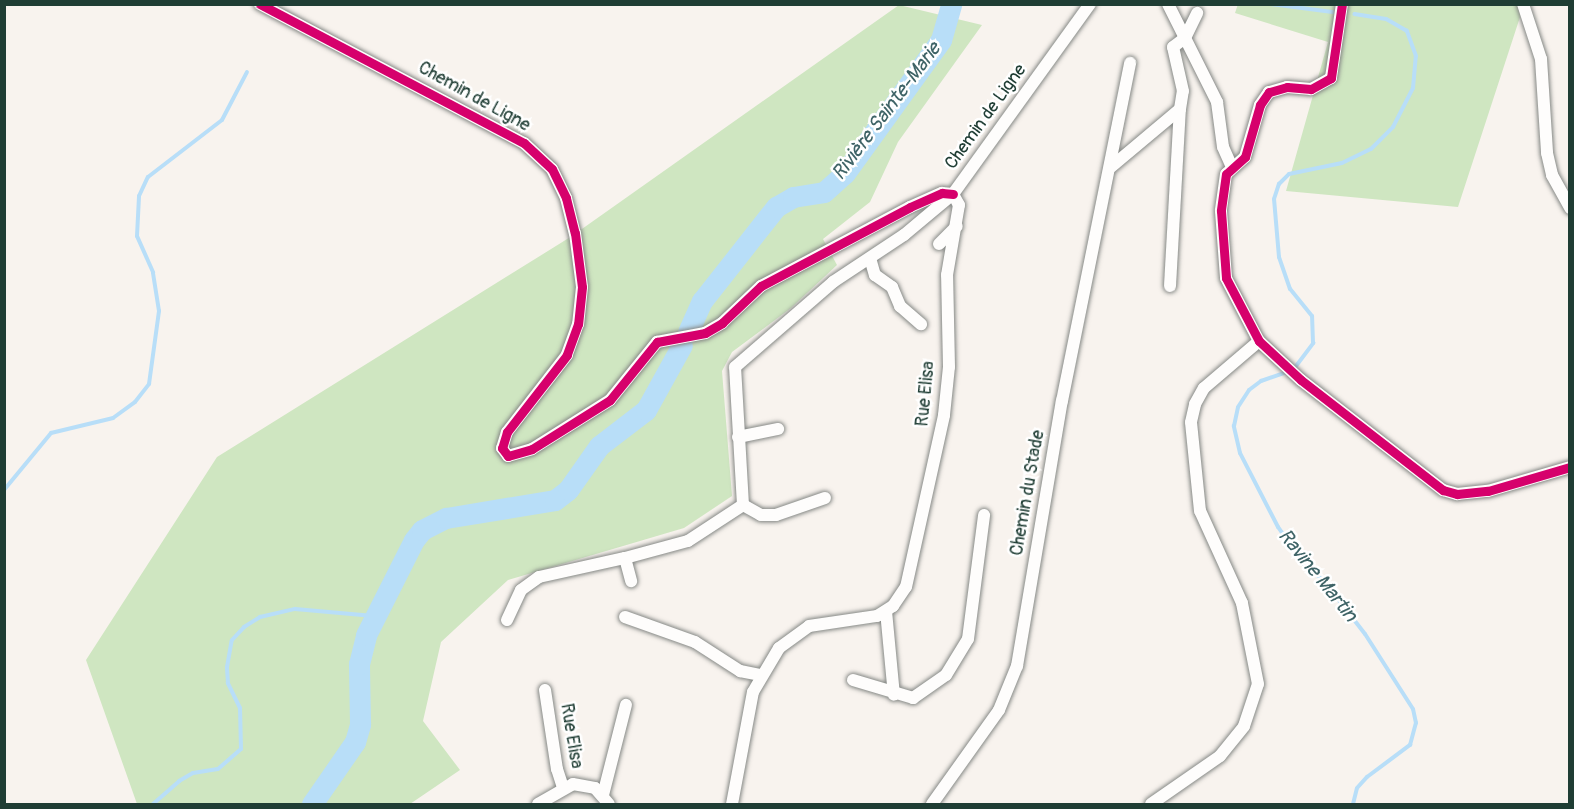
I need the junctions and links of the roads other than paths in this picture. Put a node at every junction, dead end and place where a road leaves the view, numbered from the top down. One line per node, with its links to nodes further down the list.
1 (260, 4): 13 (street, Chemin de Ligne)
2 (1090, 4): 13 (street, Chemin de Ligne)
3 (1168, 4): 8 (street)
4 (1180, 4): 8 (street)
5 (1342, 4): 12 (street)
6 (1523, 4): 14 (street)
7 (1197, 13): 8 (street)
8 (1183, 33): 10 (street); 12 (street)
9 (1131, 63): 11 (street, Chemin du Stade)
10 (1180, 109): 11 (street); 18 (street)
11 (1111, 167): 43 (street, Chemin du Stade)
12 (1232, 167): 20 (street)
13 (953, 194): 15 (street, Rue Elisa); 17 (street)
14 (1569, 208)
15 (957, 226): 16 (street); 29 (street, Rue Elisa)
16 (939, 244)
17 (870, 258): 19 (street); 22 (street)
18 (1170, 286)
19 (921, 324)
20 (1258, 341): 23 (street); 44 (street)
21 (778, 429): 22 (street)
22 (738, 437): 25 (street)
23 (1569, 467)
24 (825, 498): 25 (street)
25 (743, 505): 27 (street)
26 (984, 515): 37 (street)
27 (625, 558): 30 (street); 33 (street)
28 (925, 558): 29 (street)
29 (913, 565): 31 (street, Rue Elisa)
30 (631, 581)
31 (886, 611): 34 (street); 37 (street)
32 (625, 617): 34 (street)
33 (507, 620)
34 (760, 675): 42 (street)
35 (853, 680): 37 (street)
36 (545, 690): 39 (street, Rue Elisa)
37 (894, 695)
38 (626, 705): 40 (street, Rue Elisa)
39 (563, 787): 40 (street, Rue Elisa); 41 (street, Rue Elisa)
40 (606, 800)
41 (538, 804)
42 (732, 804)
43 (932, 804)
44 (1151, 804)

